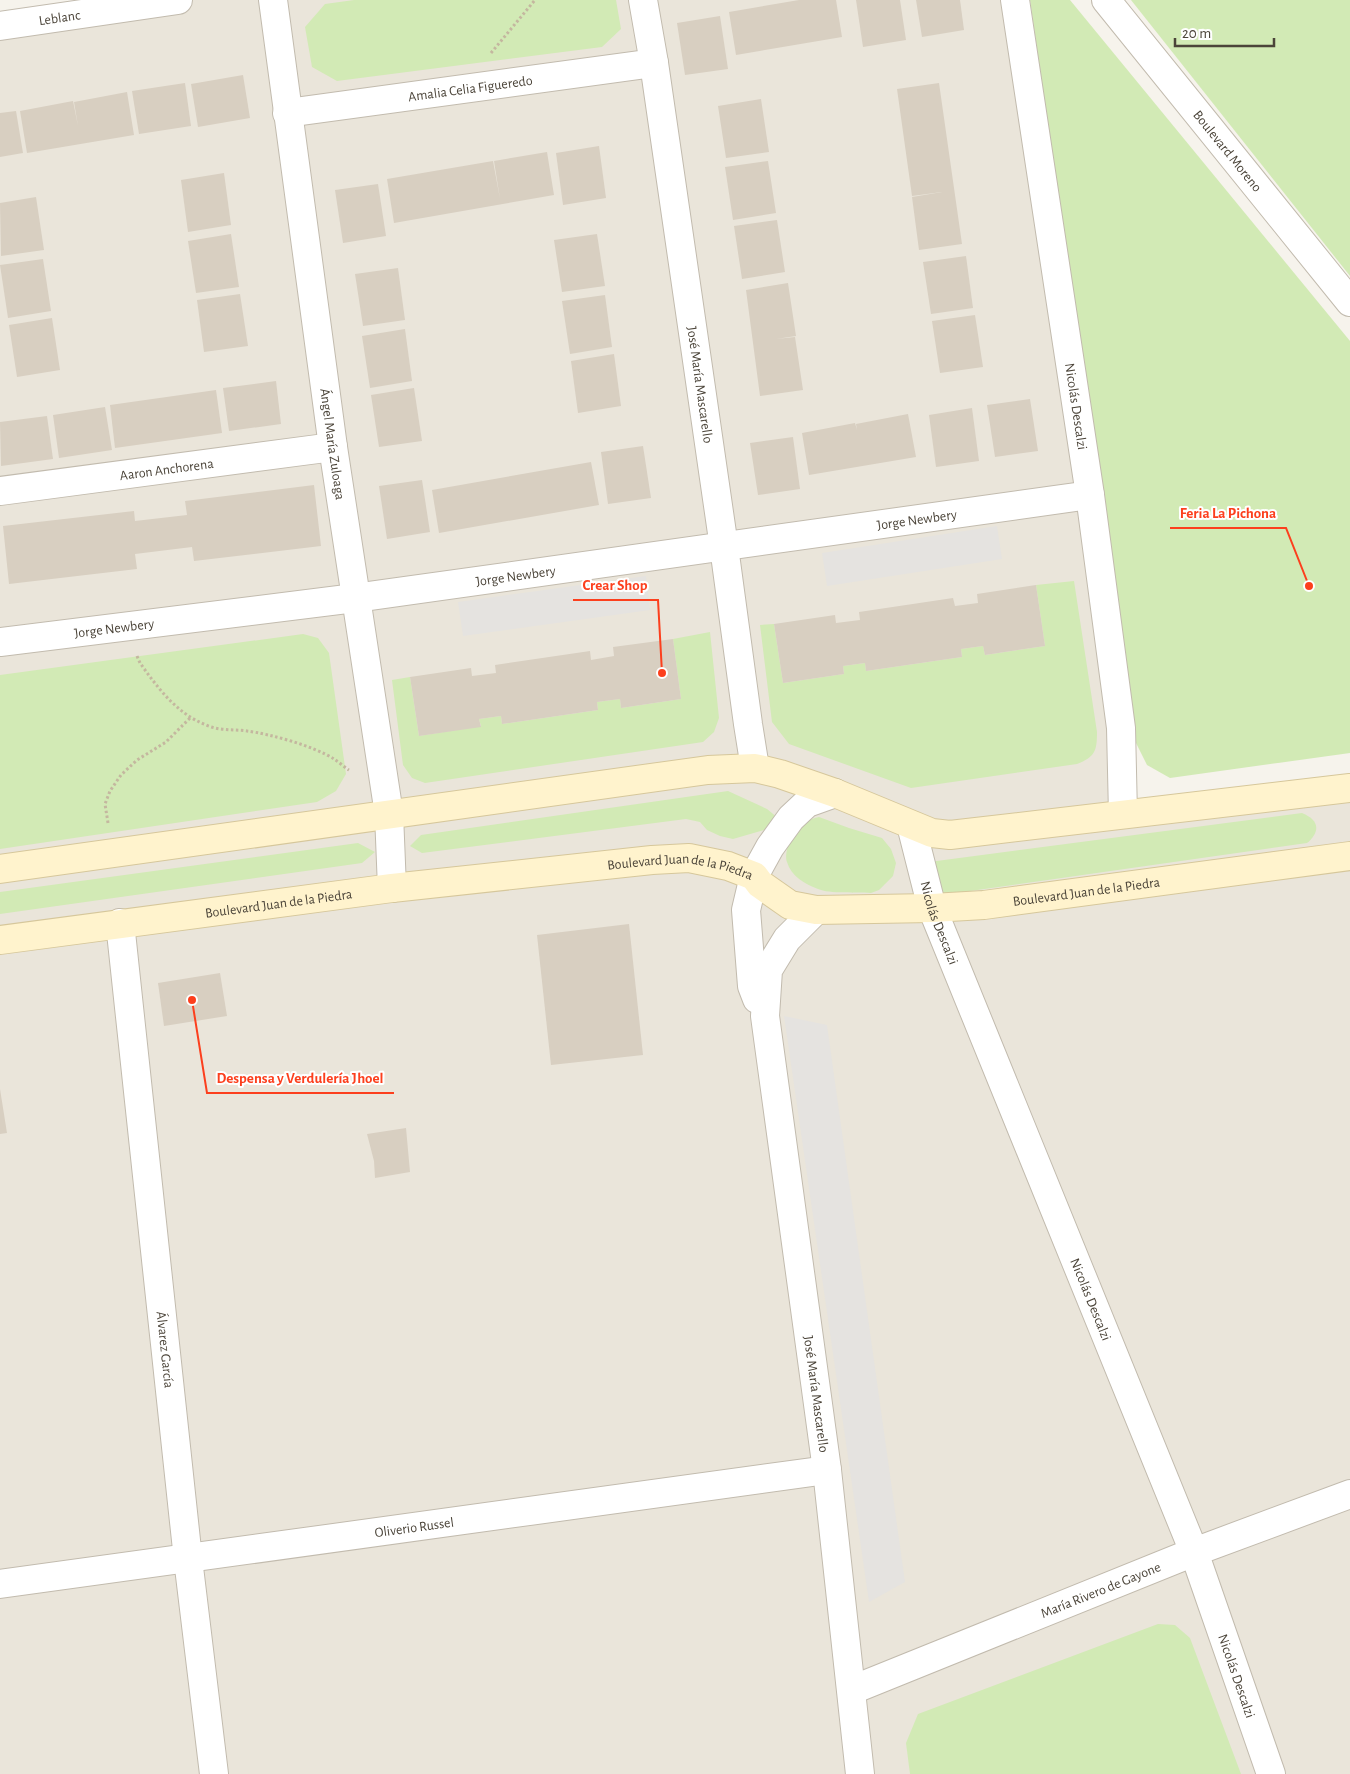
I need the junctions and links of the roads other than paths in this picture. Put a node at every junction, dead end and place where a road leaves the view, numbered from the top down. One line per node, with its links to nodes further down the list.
1 (178, 0): 6 (street, Leblanc)
2 (273, 0): 8 (street, Ángel María Zuloaga)
3 (643, 0): 7 (street, José María Mascarello)
4 (1015, 0): 12 (street, Nicolás Descalzi)
5 (1106, 0): 9 (street, Boulevard Moreno)
6 (0, 26)
7 (654, 63): 8 (street, Amalia Celia Figueredo); 13 (street, José María Mascarello)
8 (287, 113): 10 (street, Ángel María Zuloaga)
9 (1350, 302)
10 (332, 447): 11 (street, Aaron Anchorena); 14 (street, Ángel María Zuloaga)
11 (0, 491)
12 (1090, 495): 13 (street, Jorge Newbery); 20 (street, Nicolás Descalzi)
13 (724, 547): 14 (street, Jorge Newbery); 16 (street, José María Mascarello)
14 (354, 598): 15 (street, Jorge Newbery); 19 (street, Ángel María Zuloaga)
15 (0, 642)
16 (755, 768): 17 (main road); 19 (main road)
17 (835, 792): 21 (main road); 24 (street)
18 (1350, 792): 20 (main road)
19 (389, 814): 23 (main road); 25 (street, Ángel María Zuloaga)
20 (1123, 814): 21 (main road)
21 (912, 825): 26 (street, Nicolás Descalzi)
22 (1350, 856): 26 (main road, Boulevard Juan de la Piedra)
23 (0, 869)
24 (754, 876): 25 (main road, Boulevard Juan de la Piedra); 27 (main road, Boulevard Juan de la Piedra); 30 (street)
25 (392, 888): 28 (main road, Boulevard Juan de la Piedra)
26 (932, 908): 27 (main road, Boulevard Juan de la Piedra); 33 (street, Nicolás Descalzi)
27 (816, 910): 30 (street)
28 (120, 924): 29 (main road, Boulevard Juan de la Piedra); 34 (street, Álvarez García)
29 (0, 940)
30 (765, 1016): 31 (street, José María Mascarello)
31 (827, 1470): 34 (street, Oliverio Russel); 36 (street, José María Mascarello)
32 (1350, 1494): 33 (street, María Rivero de Gayone)
33 (1194, 1552): 36 (street, María Rivero de Gayone); 39 (street, Nicolás Descalzi)
34 (188, 1559): 35 (street, Oliverio Russel); 37 (street, Álvarez García)
35 (0, 1584)
36 (852, 1690): 38 (street, José María Mascarello)
37 (214, 1774)
38 (860, 1774)
39 (1272, 1774)

